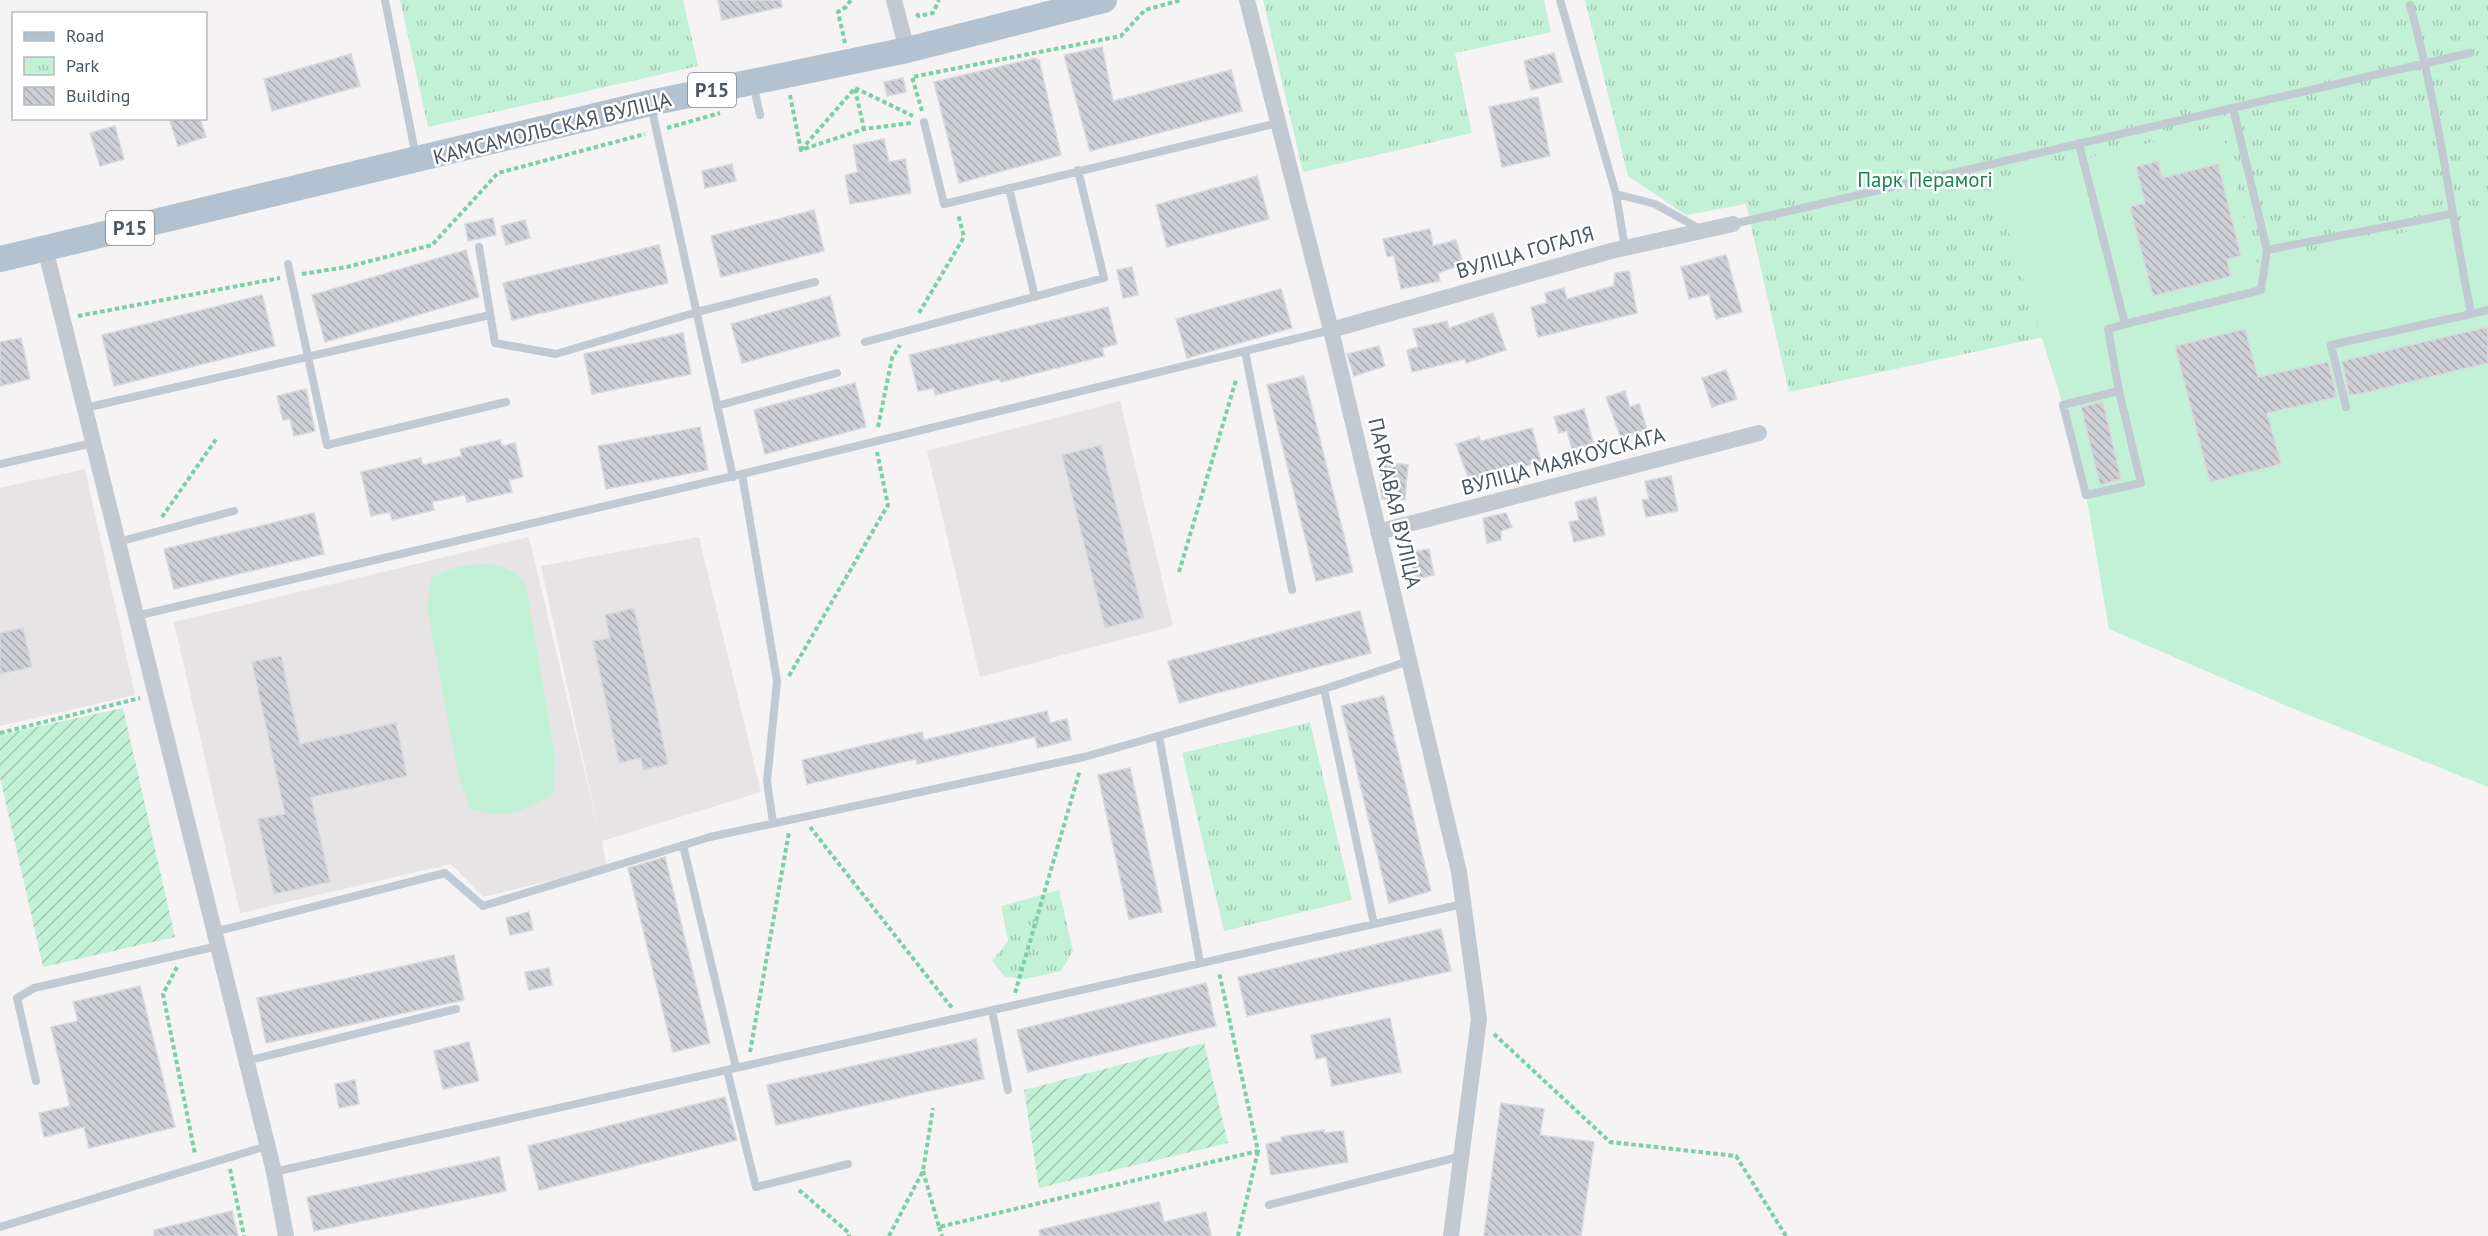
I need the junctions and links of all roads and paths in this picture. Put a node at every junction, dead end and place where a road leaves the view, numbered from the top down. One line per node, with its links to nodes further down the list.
1 (385, 0): 26 (lane)
2 (894, 0): 10 (street)
3 (939, 0): 9 (path)
4 (1104, 0): 10 (main road, КАМСАМОЛЬСКАЯ ВУЛІЦА / Р15)
5 (1181, 0): 20 (path)
6 (1247, 0): 21 (street, ПАРКАВАЯ ВУЛІЦА)
7 (1560, 0): 29 (lane)
8 (2410, 5): 12 (lane)
9 (912, 12)
10 (907, 50): 13 (main road, КАМСАМОЛЬСКАЯ ВУЛІЦА / Р15)
11 (2470, 53): 12 (lane)
12 (2426, 64): 17 (lane); 30 (lane)
13 (753, 82): 16 (main road, КАМСАМОЛЬСКАЯ ВУЛІЦА / Р15); 19 (lane)
14 (855, 88): 20 (path); 22 (path); 25 (path)
15 (779, 97): 25 (path)
16 (650, 103): 23 (lane); 26 (main road, КАМСАМОЛЬСКАЯ ВУЛІЦА / Р15)
17 (2233, 108): 24 (lane); 36 (lane)
18 (723, 112): 23 (path)
19 (760, 115)
20 (924, 122): 22 (path); 28 (lane)
21 (1278, 123): 27 (lane); 48 (street, ПАРКАВАЯ ВУЛІЦА)
22 (864, 129): 25 (path)
23 (656, 130): 39 (path); 43 (lane)
24 (2079, 144): 31 (lane); 47 (lane)
25 (801, 150)
26 (417, 161): 33 (main road, КАМСАМОЛЬСКАЯ ВУЛІЦА / Р15)
27 (1078, 170): 28 (lane); 41 (lane)
28 (1009, 188): 41 (lane)
29 (1616, 194): 32 (lane); 35 (lane)
30 (2451, 214): 36 (lane); 44 (lane)
31 (1733, 224): 32 (street, ВУЛІЦА ГОГАЛЯ)
32 (1704, 231): 35 (street, ВУЛІЦА ГОГАЛЯ)
33 (45, 248): 37 (main road, КАМСАМОЛЬСКАЯ ВУЛІЦА / Р15); 46 (street)
34 (479, 248): 45 (lane)
35 (1625, 248): 48 (street, ВУЛІЦА ГОГАЛЯ)
36 (2267, 250): 47 (lane)
37 (0, 259)
38 (288, 264): 39 (lane)
39 (290, 276): 46 (path); 51 (lane)
40 (815, 282): 43 (lane)
41 (1035, 297): 49 (lane)
42 (2488, 310): 44 (lane)
43 (696, 312): 45 (lane); 55 (lane)
44 (2471, 314): 56 (lane)
45 (490, 315): 51 (lane)
46 (62, 319): 57 (street)
47 (2125, 324): 53 (lane)
48 (1331, 330): 50 (lane); 64 (street, ПАРКАВАЯ ВУЛІЦА)
49 (865, 342)
50 (1245, 351): 62 (lane); 67 (path); 68 (lane)
51 (308, 356): 54 (lane); 57 (lane)
52 (837, 373): 55 (lane)
53 (2118, 391): 53 (lane)
54 (506, 402)
55 (717, 406): 62 (lane)
56 (2346, 407)
57 (85, 408): 60 (street)
58 (1759, 433): 64 (street, ВУЛІЦА МАЯКОЎСКАГА)
59 (218, 438): 65 (path)
60 (93, 443): 61 (lane); 66 (street)
61 (0, 464)
62 (737, 476): 69 (lane); 78 (lane)
63 (234, 512): 65 (lane)
64 (1378, 532): 70 (street, ПАРКАВАЯ ВУЛІЦА)
65 (149, 535): 66 (lane)
66 (118, 542): 69 (street)
67 (1179, 572)
68 (1292, 590)
69 (136, 616): 72 (street)
70 (1409, 662): 71 (lane); 80 (street, ПАРКАВАЯ ВУЛІЦА)
71 (1324, 689): 74 (lane); 81 (lane)
72 (155, 694): 73 (path); 82 (street)
73 (0, 733)
74 (1159, 736): 75 (lane); 85 (lane)
75 (1084, 758): 76 (lane); 86 (path)
76 (802, 817): 77 (lane); 89 (path)
77 (791, 820): 78 (lane); 92 (path)
78 (773, 823): 79 (lane)
79 (683, 845): 82 (lane); 93 (lane)
80 (1463, 904): 81 (lane); 90 (street, ПАРКАВАЯ ВУЛІЦА)
81 (1374, 924): 84 (lane)
82 (216, 939): 83 (lane); 91 (street)
83 (185, 954): 94 (lane); 102 (path)
84 (1217, 960): 85 (lane); 98 (path)
85 (1200, 963): 86 (lane)
86 (1011, 1006): 88 (lane)
87 (456, 1009): 91 (lane)
88 (992, 1010): 89 (lane); 95 (lane)
89 (960, 1018): 92 (lane)
90 (1479, 1020): 99 (street, ПАРКАВАЯ ВУЛІЦА); 116 (path)
91 (246, 1060): 97 (street)
92 (748, 1065): 93 (lane)
93 (732, 1069): 104 (lane); 105 (lane)
94 (36, 1081)
95 (1008, 1090)
96 (933, 1108): 103 (path)
97 (267, 1146): 100 (lane); 104 (street)
98 (1258, 1151): 108 (path); 114 (path)
99 (1462, 1155): 106 (lane); 115 (street, ПАРКАВАЯ ВУЛІЦА)
100 (227, 1158): 102 (lane); 109 (path)
101 (848, 1164): 105 (lane)
102 (197, 1167): 107 (lane)
103 (923, 1171): 108 (path); 112 (path)
104 (274, 1172): 110 (street)
105 (787, 1179): 111 (path)
106 (1269, 1205)
107 (0, 1227)
108 (939, 1227): 113 (path)
109 (244, 1236)
110 (286, 1236)
111 (849, 1236)
112 (889, 1236)
113 (942, 1236)
114 (1238, 1236)
115 (1451, 1236)
116 (1786, 1236)

